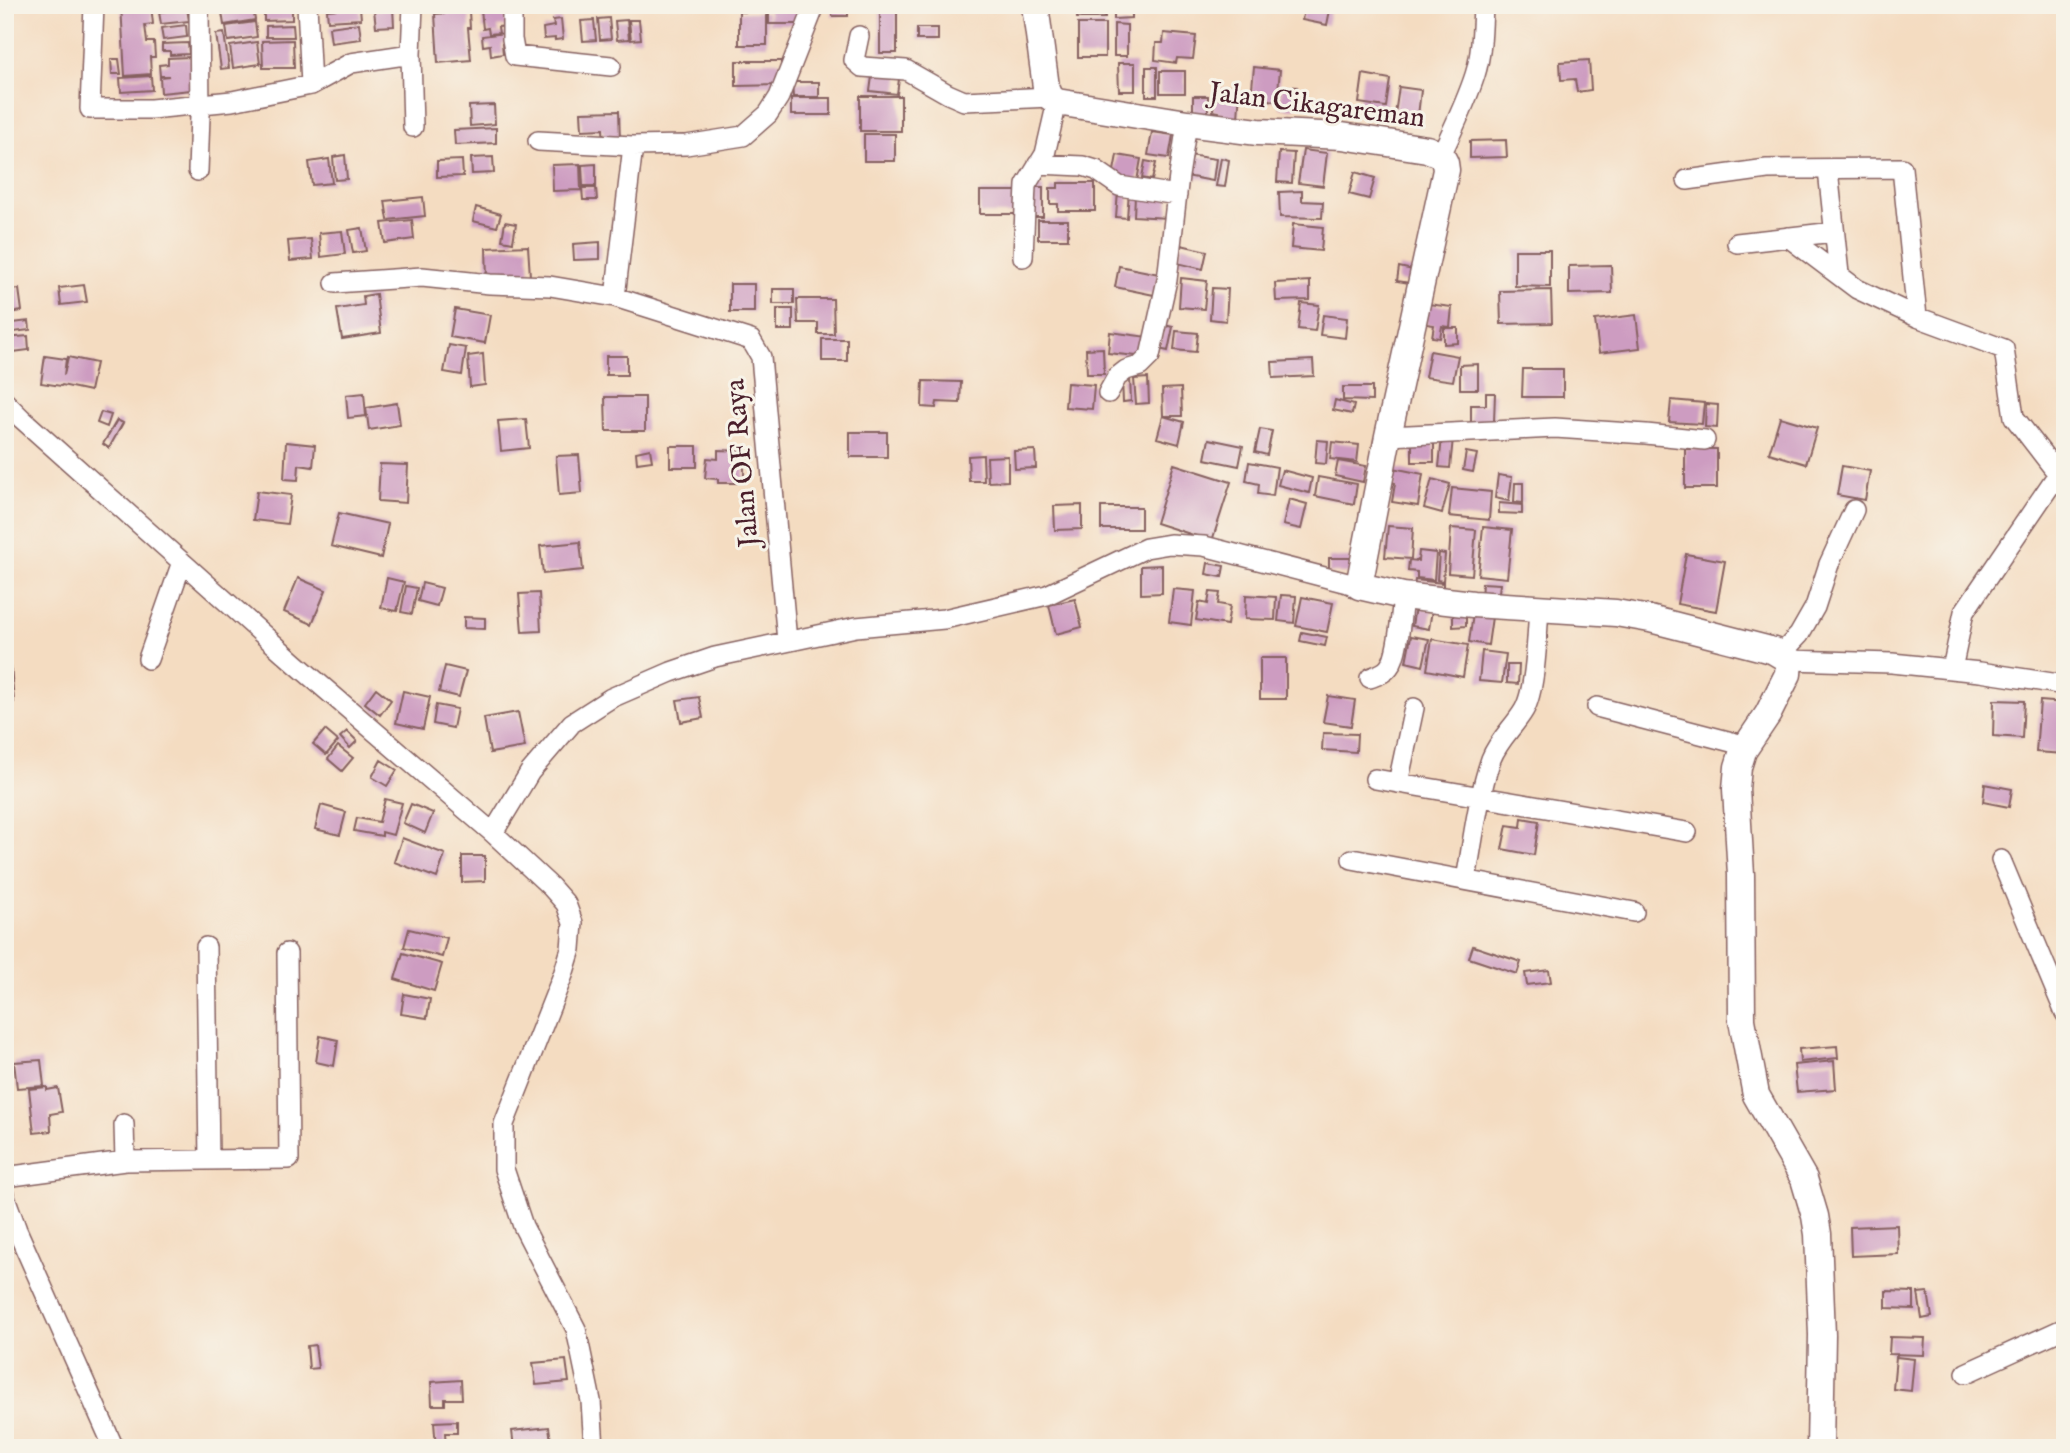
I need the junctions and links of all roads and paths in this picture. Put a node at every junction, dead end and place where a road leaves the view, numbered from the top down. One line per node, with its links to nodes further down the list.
1 (94, 5): 14 (street)
2 (199, 5): 14 (street)
3 (307, 5): 12 (street)
4 (413, 5): 10 (street)
5 (512, 5): 11 (street)
6 (815, 5): 18 (street)
7 (1035, 5): 13 (street)
8 (1483, 5): 19 (street)
9 (859, 36): 13 (street)
10 (411, 54): 12 (street); 16 (street)
11 (611, 66)
12 (311, 85): 14 (street)
13 (1053, 99): 15 (street, Jalan Cikagareman); 20 (street)
14 (200, 104): 21 (street)
15 (1187, 123): 19 (street, Jalan Cikagareman); 24 (street)
16 (413, 127)
17 (538, 141): 18 (street)
18 (633, 146): 31 (street)
19 (1441, 155): 36 (street, Jalan Cikagareman)
20 (1038, 164): 24 (street); 28 (street)
21 (198, 170)
22 (1828, 170): 23 (street); 25 (street); 32 (street)
23 (1687, 180)
24 (1177, 195): 33 (street)
25 (1834, 232): 26 (street); 29 (street)
26 (1788, 237): 27 (street); 29 (street)
27 (1737, 243)
28 (1023, 257)
29 (1839, 274): 32 (street)
30 (335, 283): 31 (street, Jalan OF Raya)
31 (615, 297): 43 (street, Jalan OF Raya)
32 (1917, 317): 46 (street)
33 (1108, 393)
34 (5, 402): 35 (street)
35 (10, 424): 39 (street)
36 (1388, 436): 37 (street); 40 (street, Jalan Cikagareman)
37 (1705, 440)
38 (1854, 510): 44 (street)
39 (182, 562): 45 (street); 56 (street)
40 (1359, 586): 41 (street); 43 (street)
41 (1403, 596): 42 (street); 47 (street)
42 (1539, 608): 44 (street); 54 (street)
43 (787, 642): 56 (street)
44 (1784, 657): 46 (street); 51 (street)
45 (148, 659)
46 (1952, 669): 48 (street)
47 (1370, 678)
48 (2065, 685)
49 (1597, 707): 51 (street)
50 (1414, 708): 53 (street)
51 (1747, 746): 73 (street)
52 (1375, 779): 53 (street)
53 (1398, 783): 54 (street)
54 (1481, 797): 55 (street); 59 (street)
55 (1687, 832)
56 (493, 833): 72 (street)
57 (1352, 859): 59 (street)
58 (2001, 860): 63 (street)
59 (1466, 880): 60 (street)
60 (1634, 912)
61 (206, 947): 66 (street)
62 (287, 953): 66 (street)
63 (2065, 1013)
64 (124, 1124): 65 (street)
65 (125, 1160): 66 (street); 67 (street)
66 (209, 1160)
67 (5, 1177)
68 (5, 1197): 71 (street)
69 (2065, 1328): 70 (street)
70 (1966, 1373)
71 (114, 1448)
72 (594, 1448)
73 (1820, 1448)

